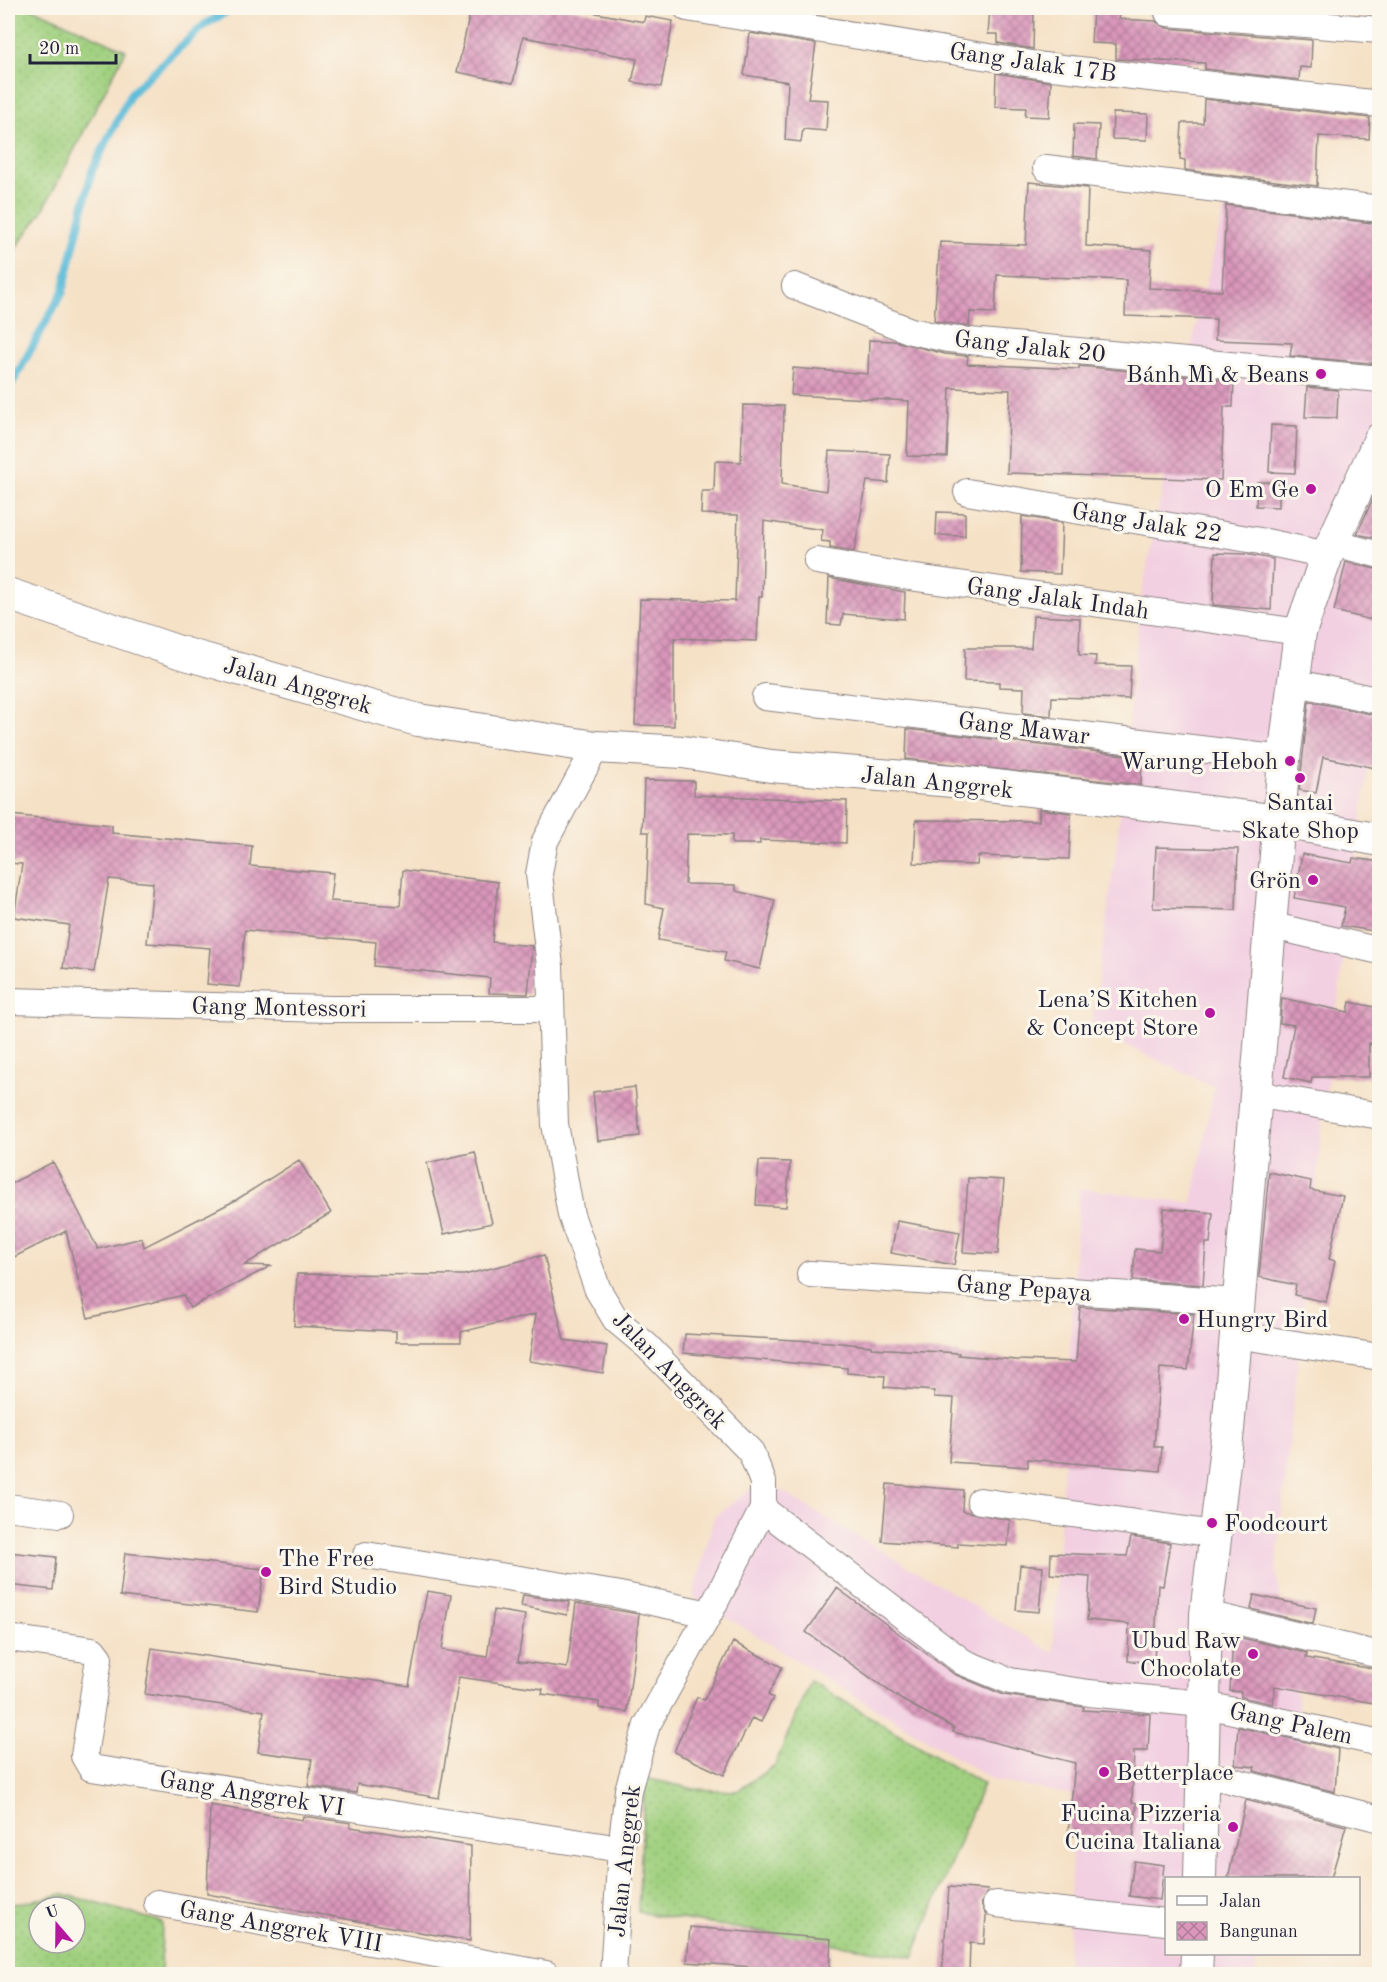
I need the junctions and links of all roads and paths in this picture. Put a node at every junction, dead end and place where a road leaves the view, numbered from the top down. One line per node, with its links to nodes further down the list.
1 (687, 8): 4 (street, Gang Jalak 17B)
2 (1168, 13): 3 (street)
3 (1380, 30)
4 (1380, 104)
5 (1046, 168): 6 (street)
6 (1380, 209)
7 (795, 286): 8 (street, Gang Jalak 20)
8 (1380, 379)
9 (1379, 441): 11 (street)
10 (966, 492): 11 (street, Gang Jalak 22)
11 (1330, 549): 12 (street, Gang Jalak 22); 15 (street)
12 (1380, 555)
13 (818, 561): 15 (street, Gang Jalak Indah)
14 (8, 594): 19 (street, Jalan Anggrek)
15 (1300, 632): 16 (street)
16 (1293, 682): 18 (street); 20 (street)
17 (765, 697): 20 (street, Gang Mawar)
18 (1380, 701)
19 (596, 747): 21 (street, Jalan Anggrek); 26 (street, Jalan Anggrek)
20 (1284, 759): 21 (street)
21 (1278, 821): 22 (street, Jalan Anggrek); 23 (street)
22 (1380, 840)
23 (1269, 925): 24 (street); 27 (street)
24 (1380, 951)
25 (8, 1001): 26 (street, Gang Montessori)
26 (551, 1009): 35 (street, Jalan Anggrek)
27 (1256, 1094): 28 (street); 30 (street)
28 (1380, 1116)
29 (810, 1274): 30 (street, Gang Pepaya)
30 (1238, 1302): 31 (street)
31 (1235, 1335): 32 (street); 37 (street)
32 (1380, 1358)
33 (980, 1501): 37 (street)
34 (8, 1507): 36 (street)
35 (763, 1509): 39 (street, Jalan Anggrek); 43 (street, Gang Palem)
36 (60, 1514)
37 (1215, 1534): 40 (street)
38 (366, 1555): 39 (street)
39 (709, 1614): 47 (street, Jalan Anggrek)
40 (1206, 1614): 42 (street); 43 (street)
41 (8, 1638): 47 (street, Gang Anggrek VI)
42 (1380, 1655)
43 (1202, 1704): 44 (street, Gang Palem); 45 (street)
44 (1380, 1743)
45 (1202, 1773): 46 (street); 48 (street)
46 (1380, 1819)
47 (621, 1849): 54 (street, Jalan Anggrek)
48 (1200, 1877)
49 (157, 1903): 53 (street, Gang Anggrek VIII)
50 (996, 1904): 51 (street)
51 (1165, 1922)
52 (1197, 1955): 55 (street)
53 (546, 1974)
54 (613, 1974)
55 (1196, 1974)

